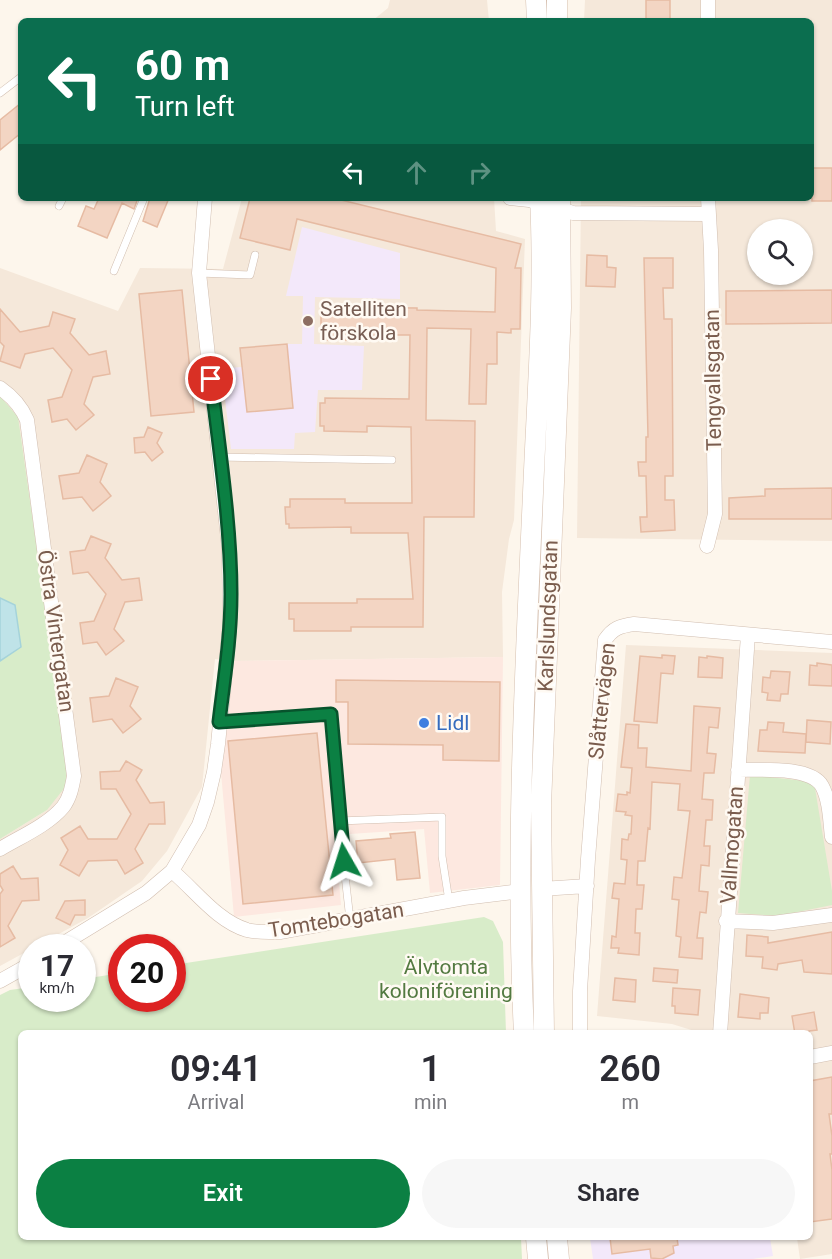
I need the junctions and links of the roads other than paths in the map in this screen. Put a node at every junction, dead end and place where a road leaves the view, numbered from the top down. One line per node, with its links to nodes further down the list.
1 (536, 0): 4 (main road)
2 (557, 0): 5 (main road)
3 (708, 0): 6 (street)
4 (537, 18)
5 (557, 18)
6 (708, 18)
7 (18, 79): 8 (lane)
8 (0, 93)
9 (62, 201): 16 (lane)
10 (143, 201): 19 (lane)
11 (205, 201): 20 (street)
12 (540, 201): 35 (main road, Karlslundsgatan)
13 (545, 201): 15 (main road)
14 (708, 201): 17 (street, Tengvallsgatan)
15 (560, 204): 17 (street); 34 (main road, Karlslundsgatan)
16 (59, 206)
17 (708, 214): 24 (street, Tengvallsgatan)
18 (255, 255): 20 (lane)
19 (114, 271)
20 (199, 273): 22 (street)
21 (0, 388): 31 (street, Östra Vintergatan)
22 (219, 457): 23 (lane); 27 (street)
23 (392, 460)
24 (707, 546)
25 (748, 634): 26 (street, Slåttervägen); 28 (street, Vallmogatan); 33 (street, Slåttervägen)
26 (832, 642)
27 (219, 722): 29 (lane); 32 (street)
28 (738, 770): 30 (street, Vallmogatan); 39 (street, Vallmogatan)
29 (339, 821): 36 (lane); 38 (lane)
30 (832, 837)
31 (0, 849)
32 (172, 871): 38 (street, Tomtebogatan); 40 (street)
33 (587, 886): 34 (street); 45 (street, Slåttervägen)
34 (541, 890): 35 (main road); 44 (main road, Karlslundsgatan)
35 (521, 891): 36 (street, Tomtebogatan); 43 (main road, Karlslundsgatan)
36 (449, 901): 38 (street, Tomtebogatan)
37 (832, 915): 39 (street, Vallmogatan)
38 (350, 920)
39 (726, 921): 46 (street, Vallmogatan)
40 (79, 934)
41 (18, 971): 42 (street)
42 (0, 981)
43 (524, 1030)
44 (544, 1030)
45 (580, 1030)
46 (720, 1030)
47 (832, 1053): 48 (street)
48 (813, 1056)
49 (536, 1240): 51 (main road)
50 (556, 1240): 52 (main road)
51 (538, 1259)
52 (559, 1259)

